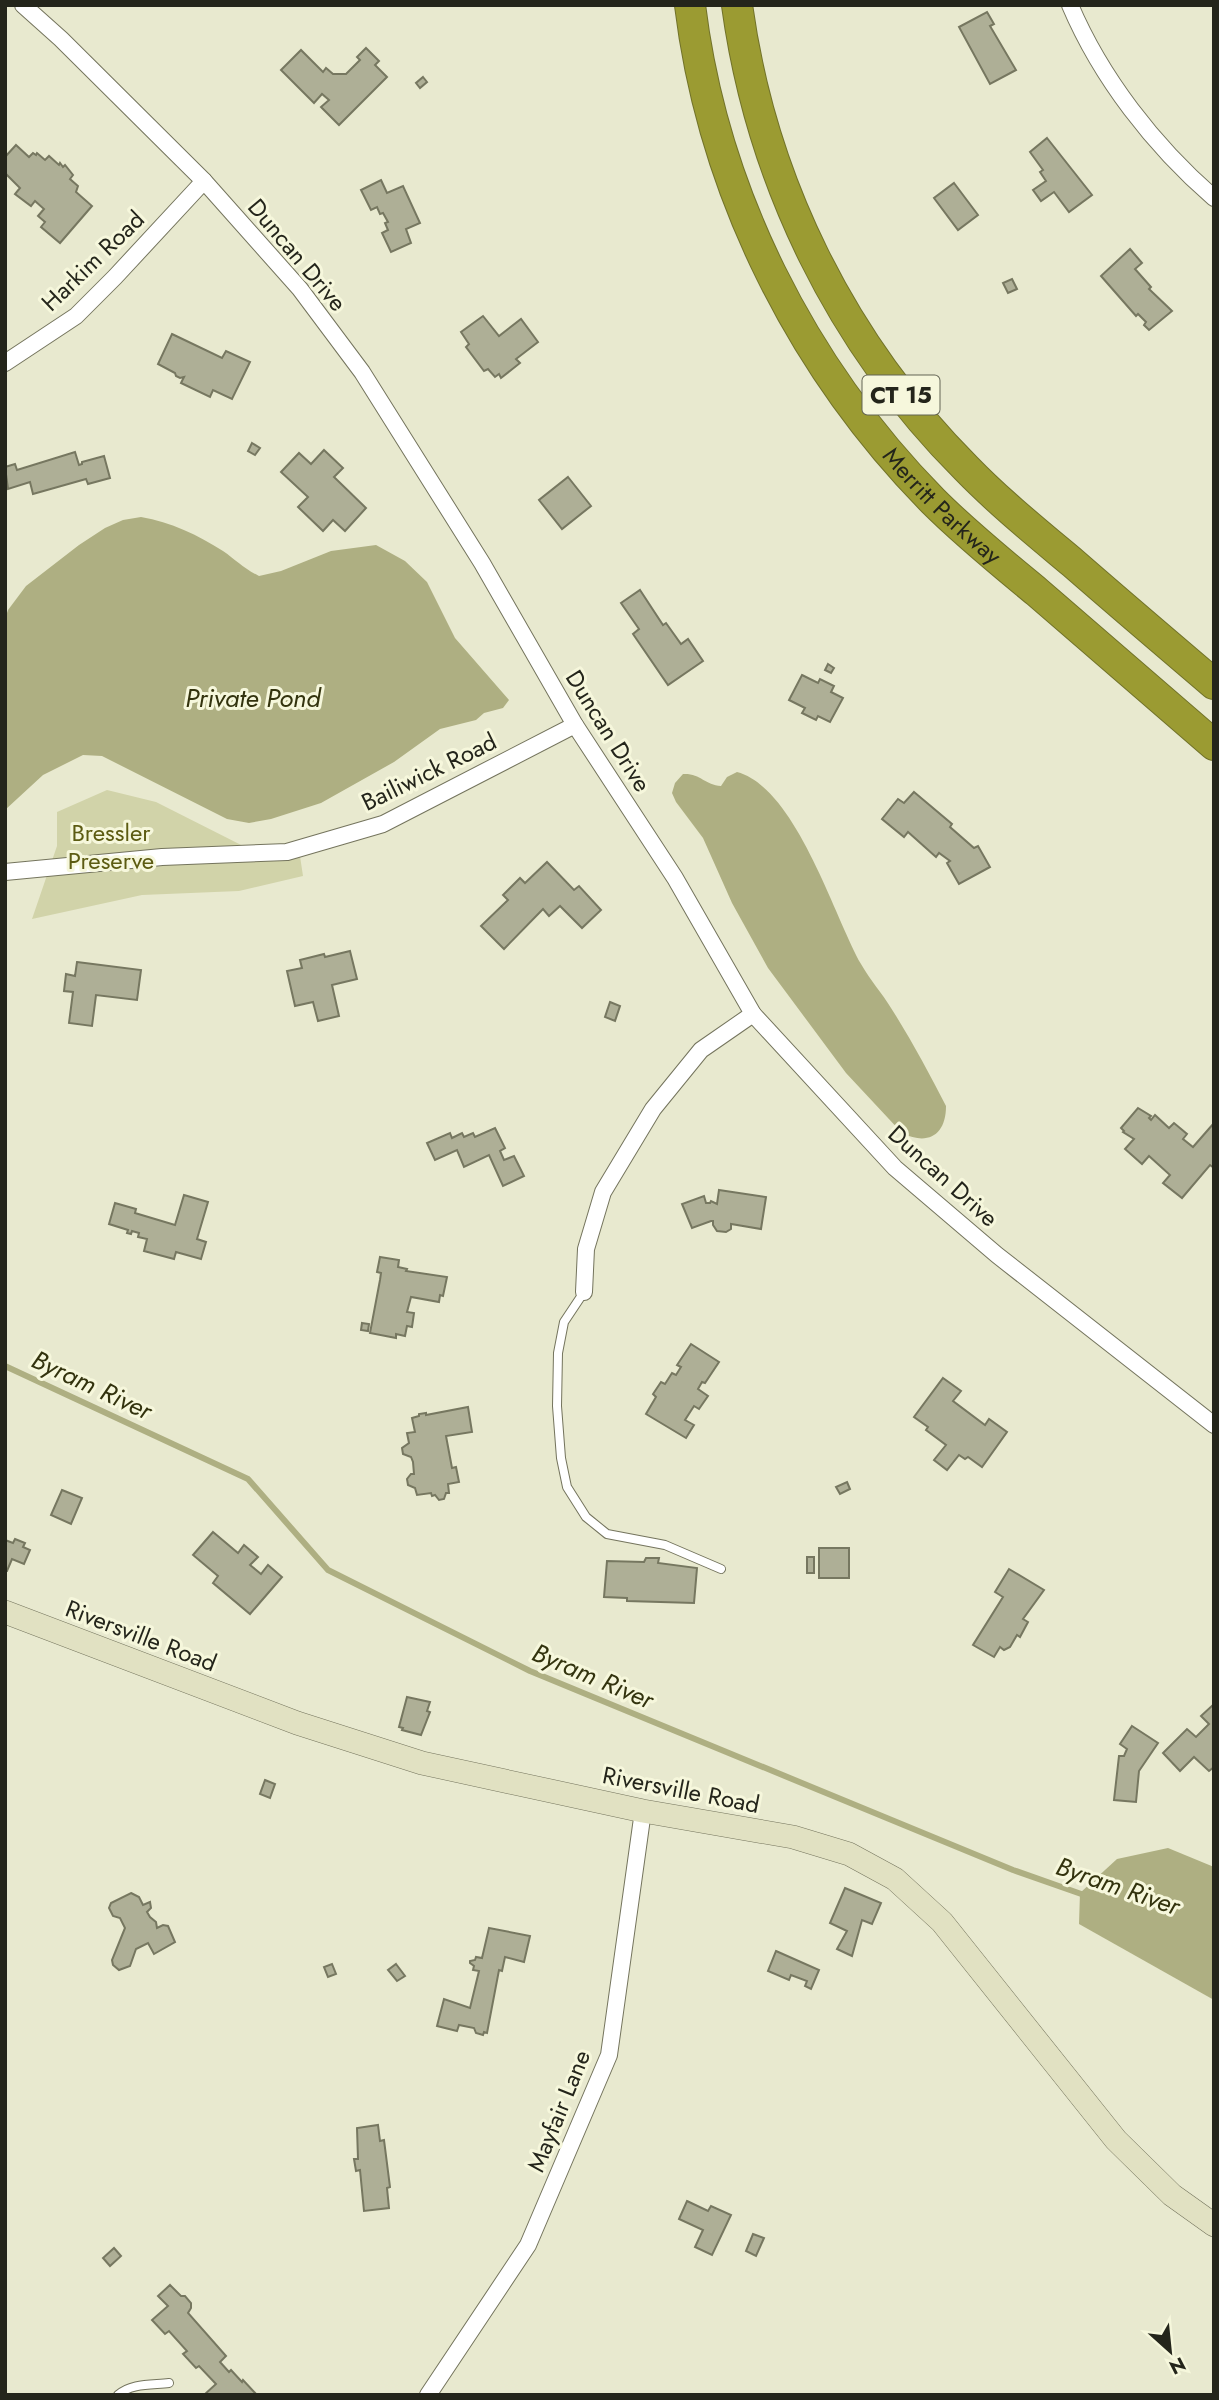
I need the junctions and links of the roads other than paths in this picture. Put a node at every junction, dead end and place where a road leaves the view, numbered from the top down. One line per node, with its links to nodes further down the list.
1 (23, 5): 5 (street, Duncan Drive)
2 (690, 5): 10 (highway, Merritt Parkway / CT 15)
3 (737, 5): 8 (highway, Merritt Parkway / CT 15)
4 (1070, 5): 6 (street)
5 (204, 181): 7 (street, Harkim Road); 9 (street, Duncan Drive)
6 (1214, 198)
7 (5, 363)
8 (1214, 684)
9 (575, 725): 11 (street, Bailiwick Road); 12 (street, Duncan Drive)
10 (1214, 745)
11 (5, 872)
12 (753, 1014): 13 (street); 14 (street, Duncan Drive)
13 (584, 1292): 15 (lane)
14 (1214, 1424)
15 (721, 1569)
16 (5, 1612): 17 (street, Riversville Road)
17 (643, 1811): 18 (street, Riversville Road); 21 (street, Mayfair Lane)
18 (1214, 2225)
19 (169, 2384): 20 (lane)
20 (118, 2395)
21 (428, 2395)

